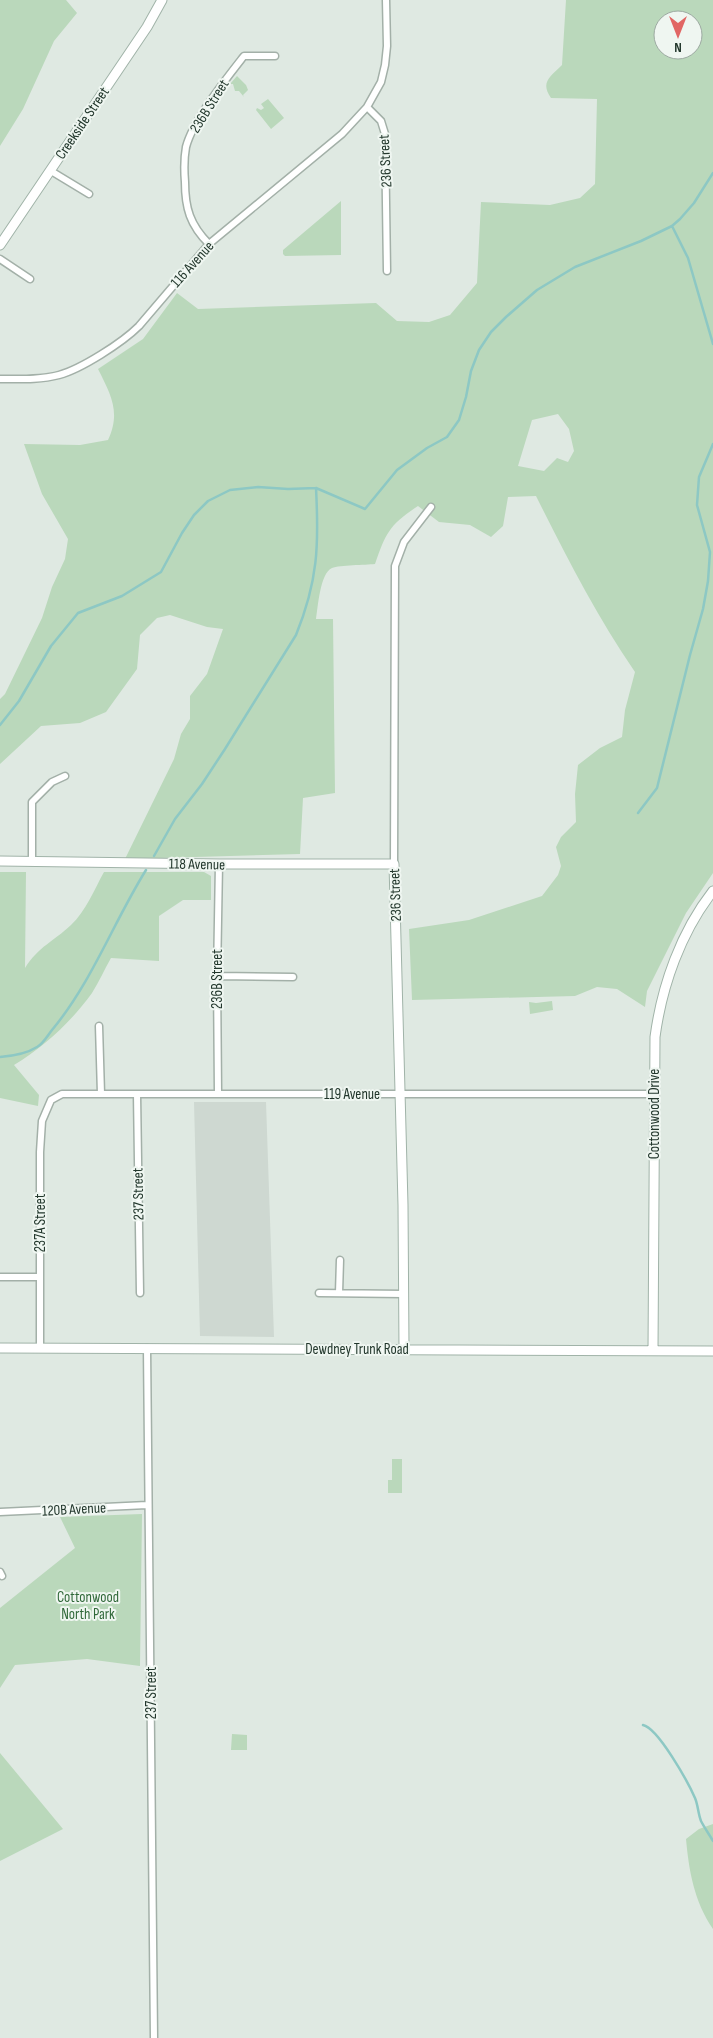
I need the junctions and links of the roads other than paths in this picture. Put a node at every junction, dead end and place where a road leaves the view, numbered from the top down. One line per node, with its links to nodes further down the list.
1 (162, 0): 5 (street, Creekside Street)
2 (386, 0): 4 (street)
3 (274, 56): 7 (street, 236B Street)
4 (367, 108): 7 (street, 116 Avenue); 10 (street, 236 Street)
5 (51, 171): 6 (street); 8 (street, Creekside Street)
6 (89, 194)
7 (209, 244): 12 (street, 116 Avenue)
8 (0, 245)
9 (0, 259): 11 (street)
10 (387, 271)
11 (30, 279)
12 (0, 379)
13 (431, 507): 18 (street, 236 Street)
14 (65, 776): 16 (street)
15 (0, 861): 16 (street, 118 Avenue)
16 (32, 862): 17 (street, 118 Avenue)
17 (219, 864): 18 (street, 118 Avenue); 20 (street, 236B Street)
18 (394, 864): 26 (street, 236 Street)
19 (713, 891): 27 (street, Cottonwood Drive)
20 (217, 976): 21 (street); 25 (street, 236B Street)
21 (293, 978)
22 (99, 1026): 23 (street)
23 (101, 1094): 24 (street, 119 Avenue); 28 (street, 119 Avenue)
24 (137, 1094): 25 (street, 119 Avenue); 32 (street, 237 Street)
25 (218, 1094): 26 (street, 119 Avenue)
26 (400, 1094): 27 (street, 119 Avenue); 35 (street, 236 Street)
27 (654, 1094): 40 (street, Cottonwood Drive)
28 (52, 1100): 31 (street, 237A Street)
29 (340, 1260): 34 (street)
30 (0, 1277): 31 (street)
31 (40, 1277): 37 (street, 237A Street)
32 (140, 1293)
33 (319, 1293): 34 (street)
34 (339, 1293): 35 (street)
35 (404, 1294): 39 (street, 236 Street)
36 (0, 1348): 37 (street, Dewdney Trunk Road)
37 (40, 1348): 38 (street, Dewdney Trunk Road)
38 (147, 1348): 39 (street, Dewdney Trunk Road); 42 (street, 237 Street)
39 (404, 1349): 40 (street, Dewdney Trunk Road)
40 (653, 1351): 41 (street, Dewdney Trunk Road)
41 (713, 1351)
42 (147, 1505): 43 (street, 120B Avenue); 44 (street, 237 Street)
43 (0, 1512)
44 (154, 2038)

